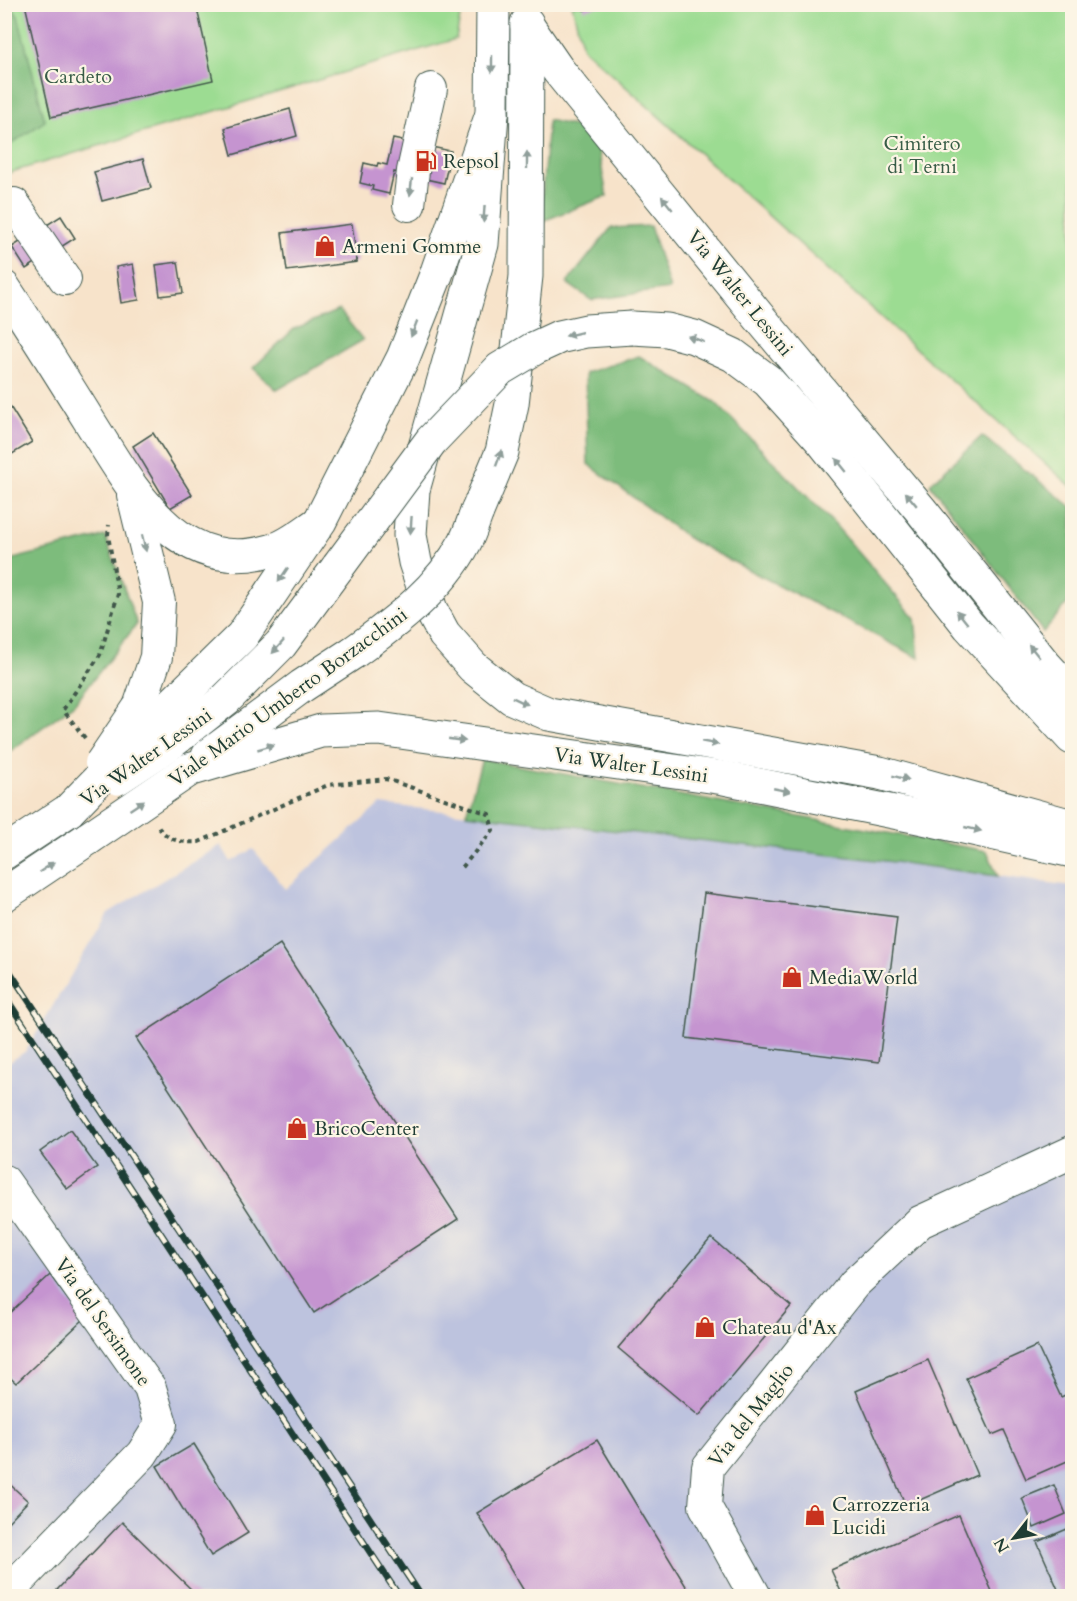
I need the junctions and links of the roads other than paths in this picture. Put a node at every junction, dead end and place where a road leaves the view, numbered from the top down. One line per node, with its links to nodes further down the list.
1 (493, 4): 4 (main road, one-way to 4)
2 (530, 11): 11 (main road, Via Walter Lessini, one-way to 2); 14 (main road, Viale Mario Umberto Borzacchini, one-way to 2, bridge)
3 (431, 89): 6 (street, one-way to 6)
4 (492, 114): 10 (main road, one-way to 10); 15 (main road, Via Walter Lessini, one-way to 15)
5 (15, 204): 7 (street)
6 (409, 205)
7 (65, 279)
8 (4, 287): 9 (street)
9 (130, 486): 10 (street); 12 (street, one-way to 12)
10 (320, 521): 12 (main road, one-way to 12)
11 (1072, 694)
12 (153, 725): 13 (main road, Via Walter Lessini, one-way to 12, bridge); 17 (main road, bridge)
13 (1072, 738)
14 (189, 770): 16 (main road, Via Walter Lessini, one-way to 16); 18 (main road, Viale Mario Umberto Borzacchini, one-way to 14, bridge)
15 (1072, 826)
16 (1072, 851)
17 (4, 853)
18 (4, 895)
19 (1072, 1152): 22 (street, Via del Maglio)
20 (4, 1181): 21 (street, Via del Sersimone)
21 (4, 1596)
22 (755, 1596)

